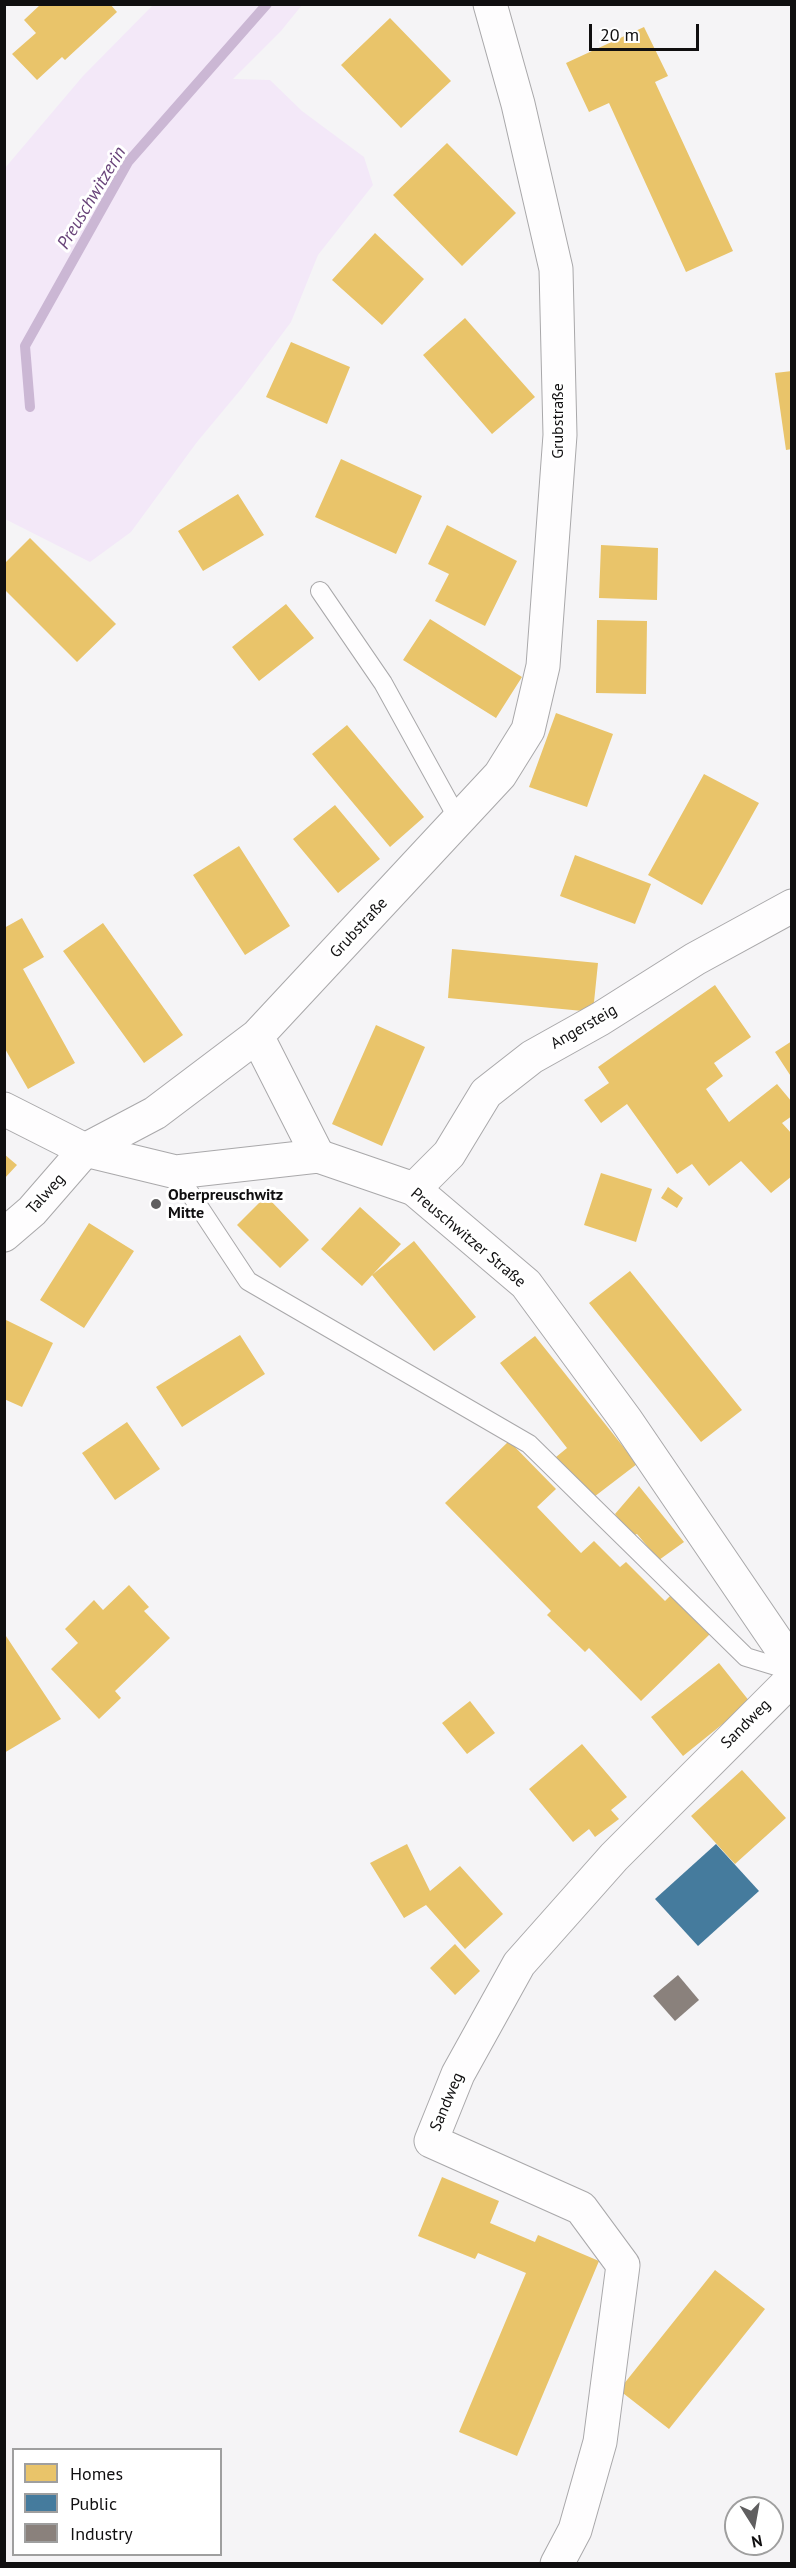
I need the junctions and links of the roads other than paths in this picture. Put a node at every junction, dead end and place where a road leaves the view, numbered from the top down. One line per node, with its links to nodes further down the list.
1 (490, 4): 3 (street, Grubstraße)
2 (320, 591): 3 (lane)
3 (458, 819): 5 (street, Grubstraße)
4 (792, 906): 10 (street, Angersteig)
5 (257, 1036): 7 (street, Grubstraße); 8 (street)
6 (4, 1109): 7 (street, Preuschwitzer Straße)
7 (85, 1150): 9 (street, Preuschwitzer Straße); 11 (street, Talweg)
8 (318, 1156): 9 (street, Preuschwitzer Straße); 10 (street, Preuschwitzer Straße)
9 (176, 1172): 13 (lane)
10 (414, 1189): 12 (street, Preuschwitzer Straße)
11 (4, 1235)
12 (792, 1664)
13 (792, 1671)
14 (792, 1679): 15 (street, Sandweg)
15 (557, 2564)

